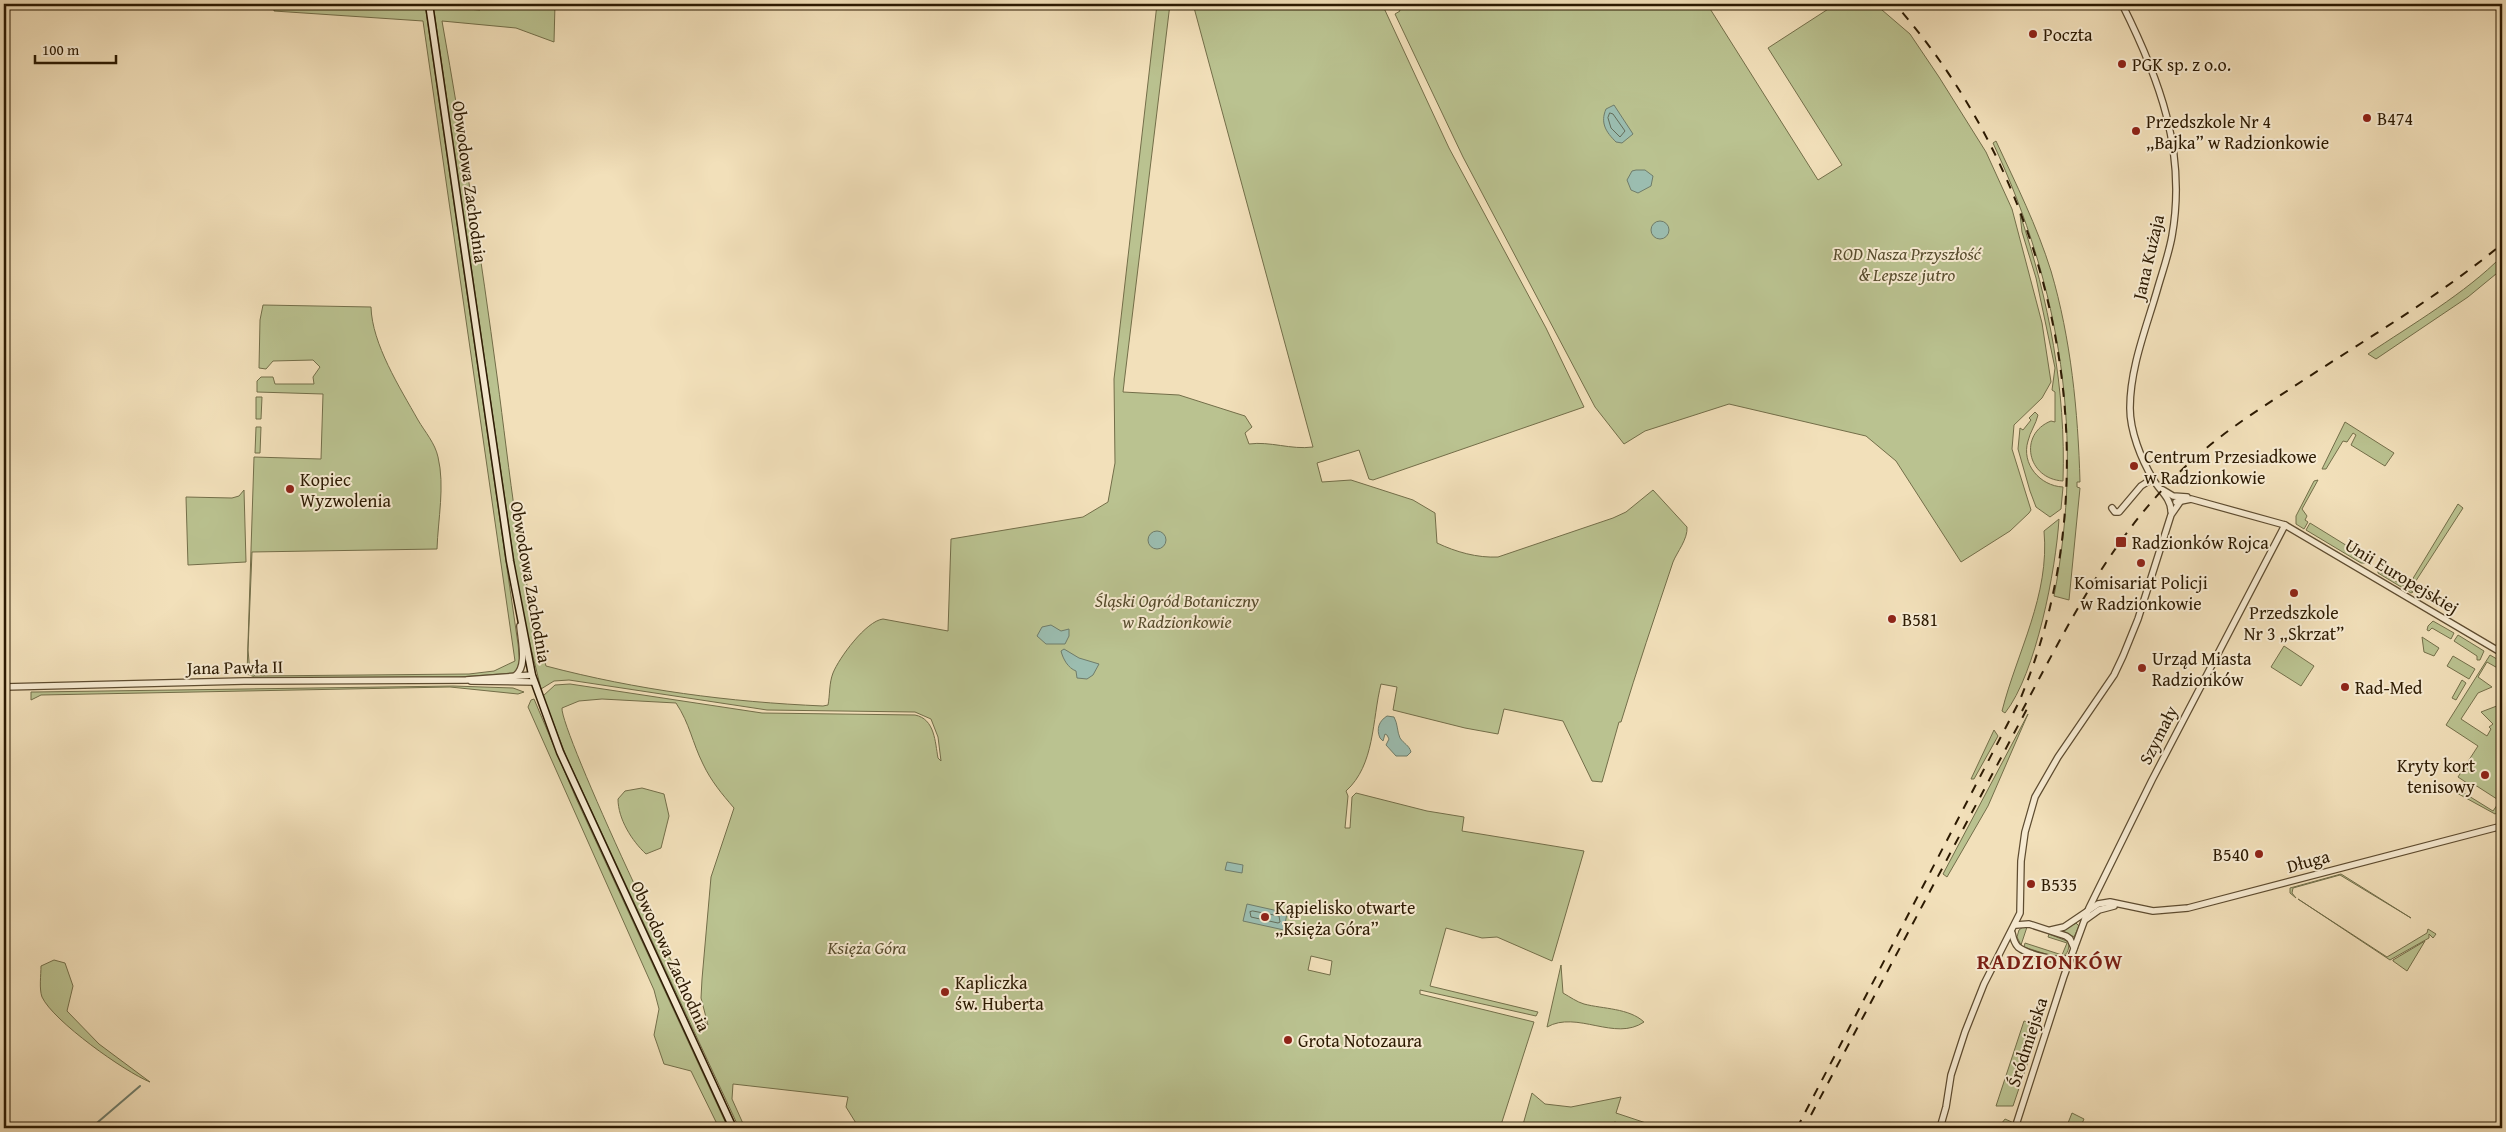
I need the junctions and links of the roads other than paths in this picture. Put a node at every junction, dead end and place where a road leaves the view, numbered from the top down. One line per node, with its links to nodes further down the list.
1 (429, 4): 11 (main road, Obwodowa Zachodnia)
2 (2122, 4): 3 (street, Jana Kużaja)
3 (2152, 479): 4 (street, Jana Kużaja); 8 (street)
4 (2159, 488): 5 (street, Jana Kużaja); 6 (street)
5 (2167, 499): 7 (street); 9 (street)
6 (2191, 499): 7 (street); 10 (street, Unii Europejskiej)
7 (2180, 502): 9 (street)
8 (2112, 508)
9 (2171, 515): 23 (street)
10 (2285, 524): 12 (street, Unii Europejskiej); 18 (street, Szymały)
11 (520, 621): 13 (street); 14 (main road, Obwodowa Zachodnia)
12 (2502, 653)
13 (514, 676): 14 (street, Jana Pawła II); 15 (street, Jana Pawła II)
14 (533, 678): 15 (street, Jana Pawła II); 28 (main road, Obwodowa Zachodnia)
15 (466, 680): 16 (street, Jana Pawła II)
16 (4, 687)
17 (2502, 826): 20 (street, Długa)
18 (2100, 888): 19 (street); 21 (street, Szymały)
19 (2110, 902): 20 (street, Długa); 21 (street)
20 (2121, 905): 22 (street, Długa)
21 (2089, 908): 22 (street, Śródmiejska); 24 (street)
22 (2085, 920): 26 (street, Śródmiejska)
23 (2016, 925): 24 (street); 25 (street)
24 (2051, 930): 26 (street)
25 (2012, 932): 27 (street); 29 (street)
26 (2074, 948): 27 (street, Śródmiejska)
27 (2071, 957): 30 (street, Śródmiejska)
28 (734, 1128)
29 (1940, 1128)
30 (2015, 1128)

